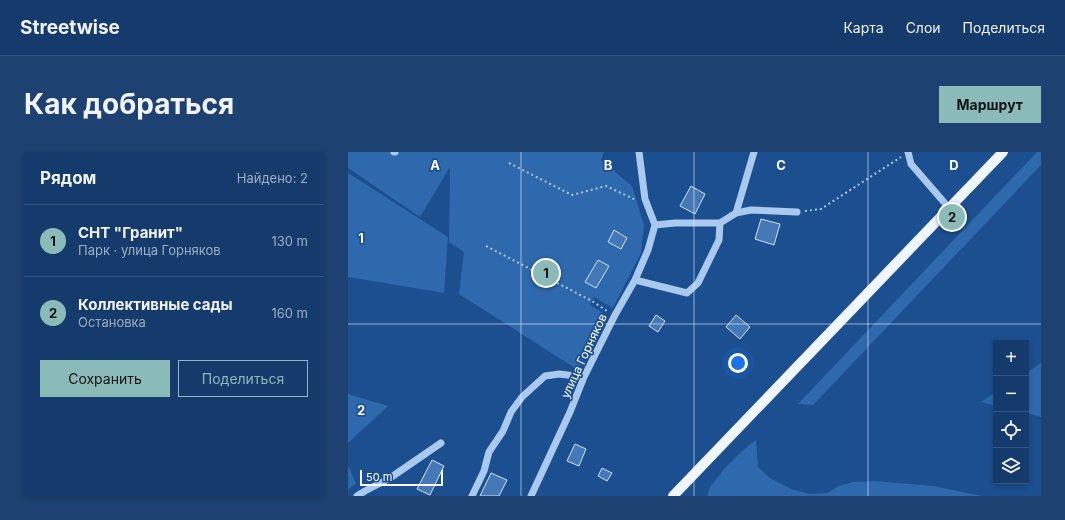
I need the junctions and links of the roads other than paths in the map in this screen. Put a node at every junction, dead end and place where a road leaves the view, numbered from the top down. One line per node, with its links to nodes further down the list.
1 (639, 152): 9 (street)
2 (754, 152): 7 (street)
3 (1003, 152): 5 (main road)
4 (908, 153): 5 (street)
5 (949, 208): 16 (main road)
6 (797, 212): 7 (street)
7 (736, 213): 8 (street)
8 (720, 223): 9 (street); 10 (street)
9 (655, 226): 10 (street, улица Горняков)
10 (635, 280): 11 (street, улица Горняков)
11 (584, 377): 14 (street); 15 (street, улица Горняков)
12 (441, 443): 13 (street)
13 (357, 496)
14 (472, 496)
15 (531, 496)
16 (673, 496)

